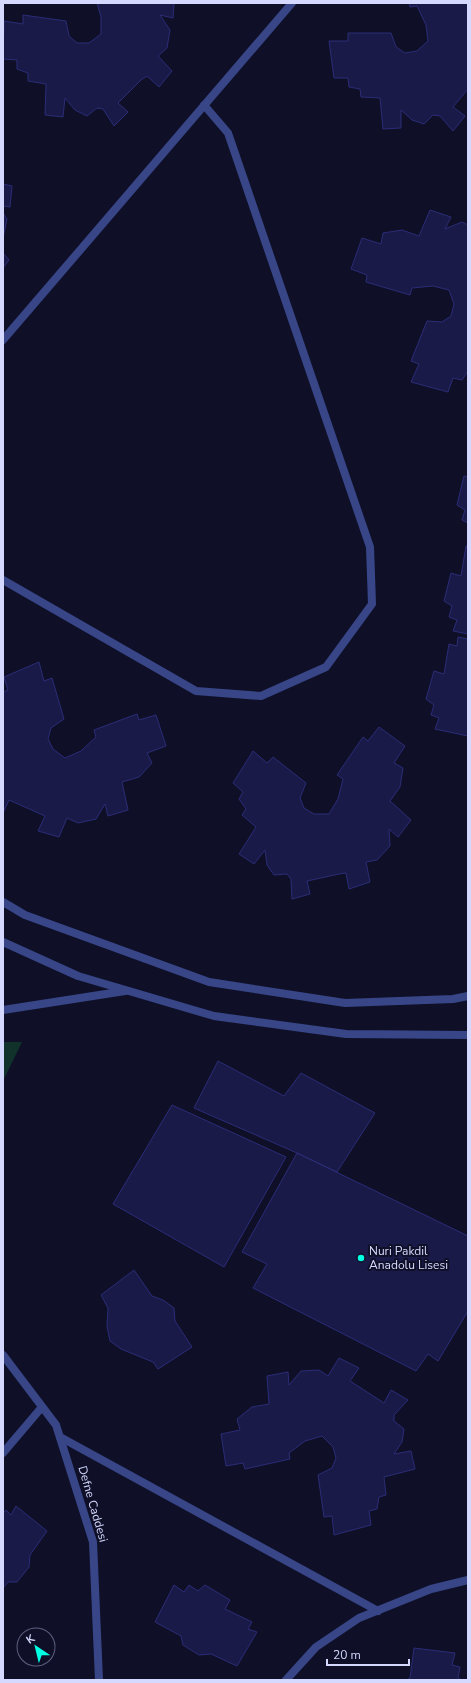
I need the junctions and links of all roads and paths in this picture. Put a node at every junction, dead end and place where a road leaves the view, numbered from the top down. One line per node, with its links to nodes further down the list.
1 (292, 3): 2 (street)
2 (204, 105): 3 (street); 4 (street)
3 (3, 340)
4 (3, 580)
5 (3, 902): 8 (street)
6 (3, 942): 7 (street)
7 (127, 990): 9 (street); 10 (street)
8 (468, 996)
9 (3, 1010)
10 (468, 1035)
11 (3, 1355): 12 (street, Defne Caddesi)
12 (42, 1406): 13 (street, Defne Caddesi); 14 (street)
13 (60, 1438): 16 (street); 17 (street, Defne Caddesi)
14 (3, 1453)
15 (468, 1580): 16 (street)
16 (378, 1611): 18 (street)
17 (100, 1680)
18 (286, 1680)

